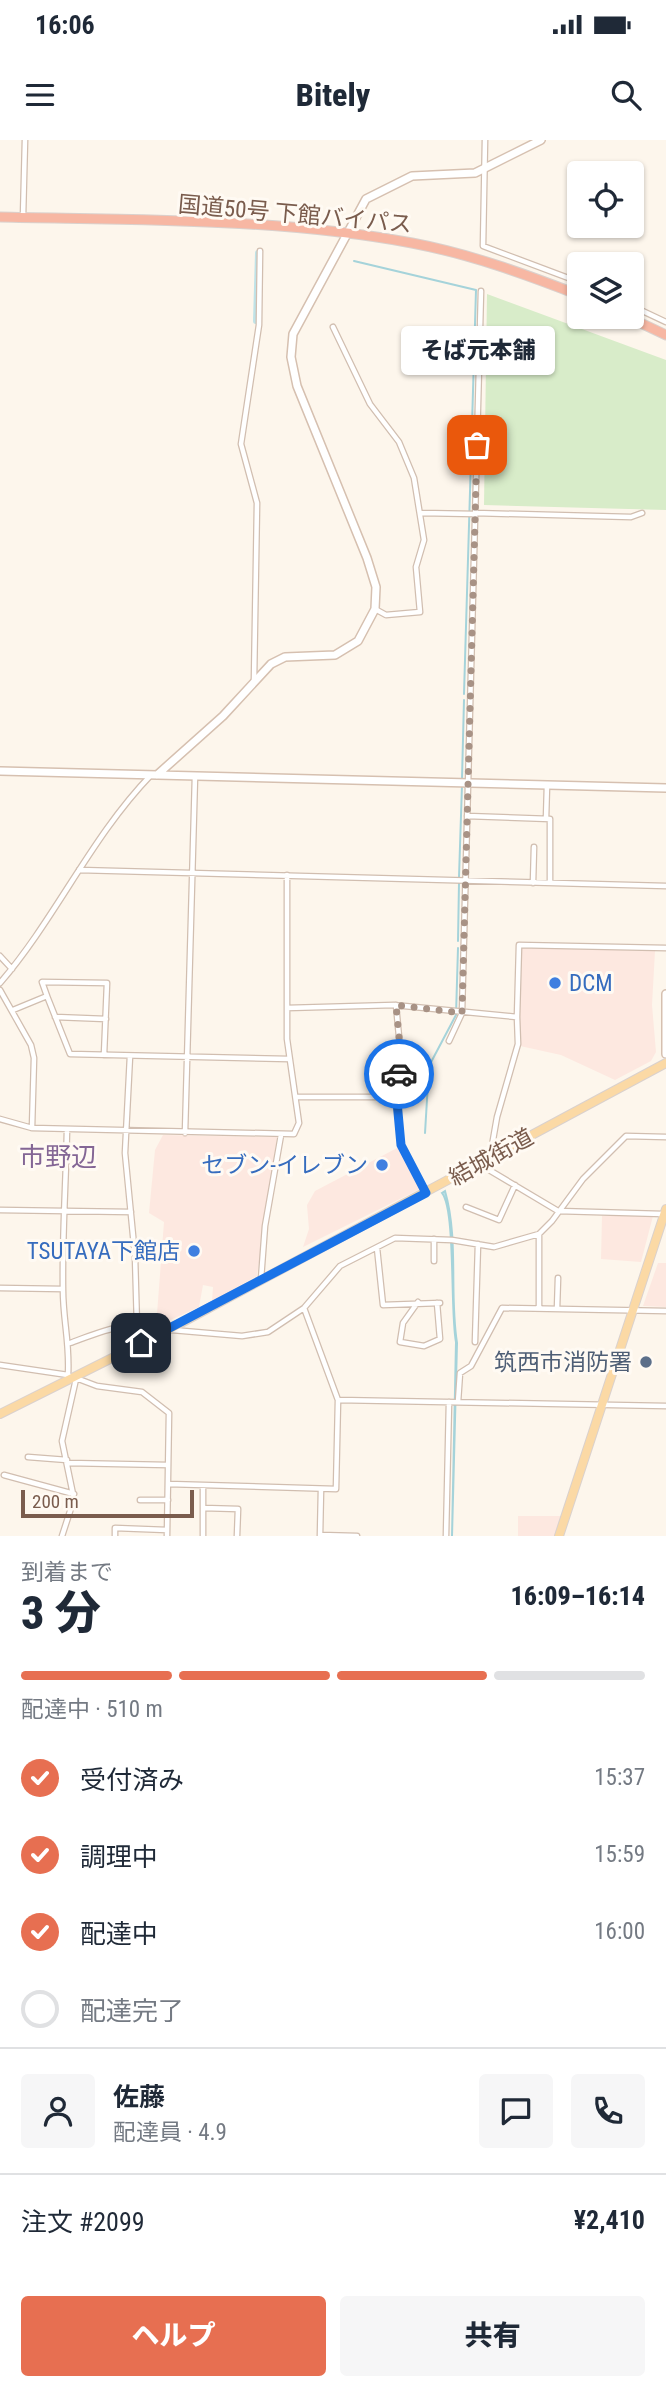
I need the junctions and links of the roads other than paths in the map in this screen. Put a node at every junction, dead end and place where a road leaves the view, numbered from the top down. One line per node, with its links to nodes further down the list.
1 (25, 140): 6 (street)
2 (485, 140): 4 (street)
3 (541, 140): 4 (street)
4 (484, 169): 7 (street); 9 (street)
5 (0, 217): 6 (highway, 国道50号 下館バイパス)
6 (23, 218): 7 (highway, 国道50号 下館バイパス)
7 (348, 234): 11 (highway, 国道50号 下館バイパス); 20 (street)
8 (260, 251): 21 (street)
9 (567, 278)
10 (481, 291): 19 (street)
11 (567, 291)
12 (644, 312): 13 (street)
13 (666, 322)
14 (644, 325): 16 (highway)
15 (333, 327): 17 (street)
16 (666, 335)
17 (421, 513): 19 (street); 20 (street)
18 (642, 513): 19 (street)
19 (473, 514): 25 (street)
20 (375, 609): 21 (street)
21 (254, 681): 23 (street)
22 (0, 771): 23 (street)
23 (154, 775): 24 (street); 31 (street)
24 (195, 776): 25 (street); 32 (street)
25 (464, 783): 26 (street); 28 (street)
26 (547, 785): 27 (street); 29 (street)
27 (666, 788)
28 (467, 816): 29 (street); 34 (street)
29 (546, 818): 36 (street)
30 (534, 847): 35 (street)
31 (79, 870): 32 (street); 40 (street)
32 (191, 874): 33 (street); 56 (street)
33 (287, 875): 34 (street); 46 (street)
34 (465, 881): 35 (street); 48 (street)
35 (533, 883): 36 (street)
36 (550, 883): 37 (street)
37 (666, 886)
38 (666, 948): 50 (street)
39 (0, 956): 40 (street)
40 (12, 969): 41 (street)
41 (0, 983)
42 (0, 990): 47 (street)
43 (666, 994): 53 (street)
44 (47, 996): 47 (street); 49 (street); 51 (street)
45 (396, 1005): 46 (street); 48 (street); 60 (street)
46 (287, 1008): 57 (street)
47 (13, 1010): 62 (street)
48 (458, 1012): 50 (street); 52 (street)
49 (55, 1017): 51 (street); 54 (street)
50 (517, 1017): 68 (street)
51 (106, 1019): 54 (street)
52 (449, 1041)
53 (666, 1054)
54 (104, 1055): 55 (street)
55 (130, 1056): 56 (street); 64 (street)
56 (187, 1057): 57 (street); 65 (street)
57 (289, 1059): 59 (street)
58 (666, 1063): 68 (main road, 結城街道)
59 (296, 1097): 60 (street); 66 (street)
60 (396, 1097): 71 (street)
61 (0, 1119): 62 (street)
62 (32, 1128): 63 (street)
63 (67, 1129): 64 (street); 74 (street)
64 (127, 1130): 65 (street); 75 (street)
65 (185, 1133): 66 (street)
66 (281, 1135): 84 (street)
67 (666, 1137): 76 (street)
68 (491, 1157): 69 (main road, 結城街道)
69 (478, 1163): 70 (street); 71 (main road, 結城街道)
70 (515, 1185): 72 (street); 76 (street)
71 (426, 1193): 84 (main road, 結城街道)
72 (466, 1207)
73 (0, 1210): 74 (street)
74 (65, 1212): 75 (street); 86 (street)
75 (131, 1212): 93 (street)
76 (558, 1212): 77 (street); 78 (street)
77 (666, 1213): 91 (main road)
78 (539, 1234): 80 (street, 結城街道); 89 (street)
79 (434, 1239): 80 (street, 結城街道); 81 (street, 結城街道); 82 (street)
80 (478, 1244): 95 (street)
81 (377, 1248): 87 (street); 88 (street, 結城街道)
82 (434, 1261)
83 (558, 1278): 90 (street)
84 (261, 1280): 94 (main road, 結城街道)
85 (0, 1288): 86 (street)
86 (63, 1289): 96 (street)
87 (418, 1302): 87 (street)
88 (304, 1308): 94 (street, 結城街道); 99 (street)
89 (539, 1308): 90 (street); 100 (street)
90 (557, 1309): 91 (street)
91 (634, 1310): 92 (street); 101 (main road)
92 (666, 1311)
93 (137, 1326): 94 (street); 96 (street)
94 (166, 1331): 98 (main road, 結城街道)
95 (475, 1342)
96 (70, 1343): 98 (street)
97 (0, 1365): 98 (street)
98 (72, 1377): 103 (main road, 結城街道); 105 (street); 106 (street)
99 (338, 1400): 100 (street); 110 (street)
100 (453, 1402): 101 (street); 122 (street)
101 (602, 1405): 102 (street); 123 (main road)
102 (666, 1406)
103 (0, 1414)
104 (28, 1457): 105 (street)
105 (68, 1462): 106 (street); 111 (street)
106 (168, 1465): 108 (street)
107 (4, 1475): 111 (street)
108 (168, 1485): 109 (street); 113 (street)
109 (204, 1486): 110 (street); 114 (street)
110 (321, 1489): 116 (street)
111 (74, 1494): 117 (street)
112 (140, 1500): 113 (street)
113 (168, 1500): 115 (street)
114 (203, 1508): 119 (street); 120 (street)
115 (167, 1533): 118 (street)
116 (320, 1535): 121 (street)
117 (62, 1536)
118 (115, 1536)
119 (203, 1536)
120 (237, 1536)
121 (357, 1536)
122 (446, 1536)
123 (559, 1536)

